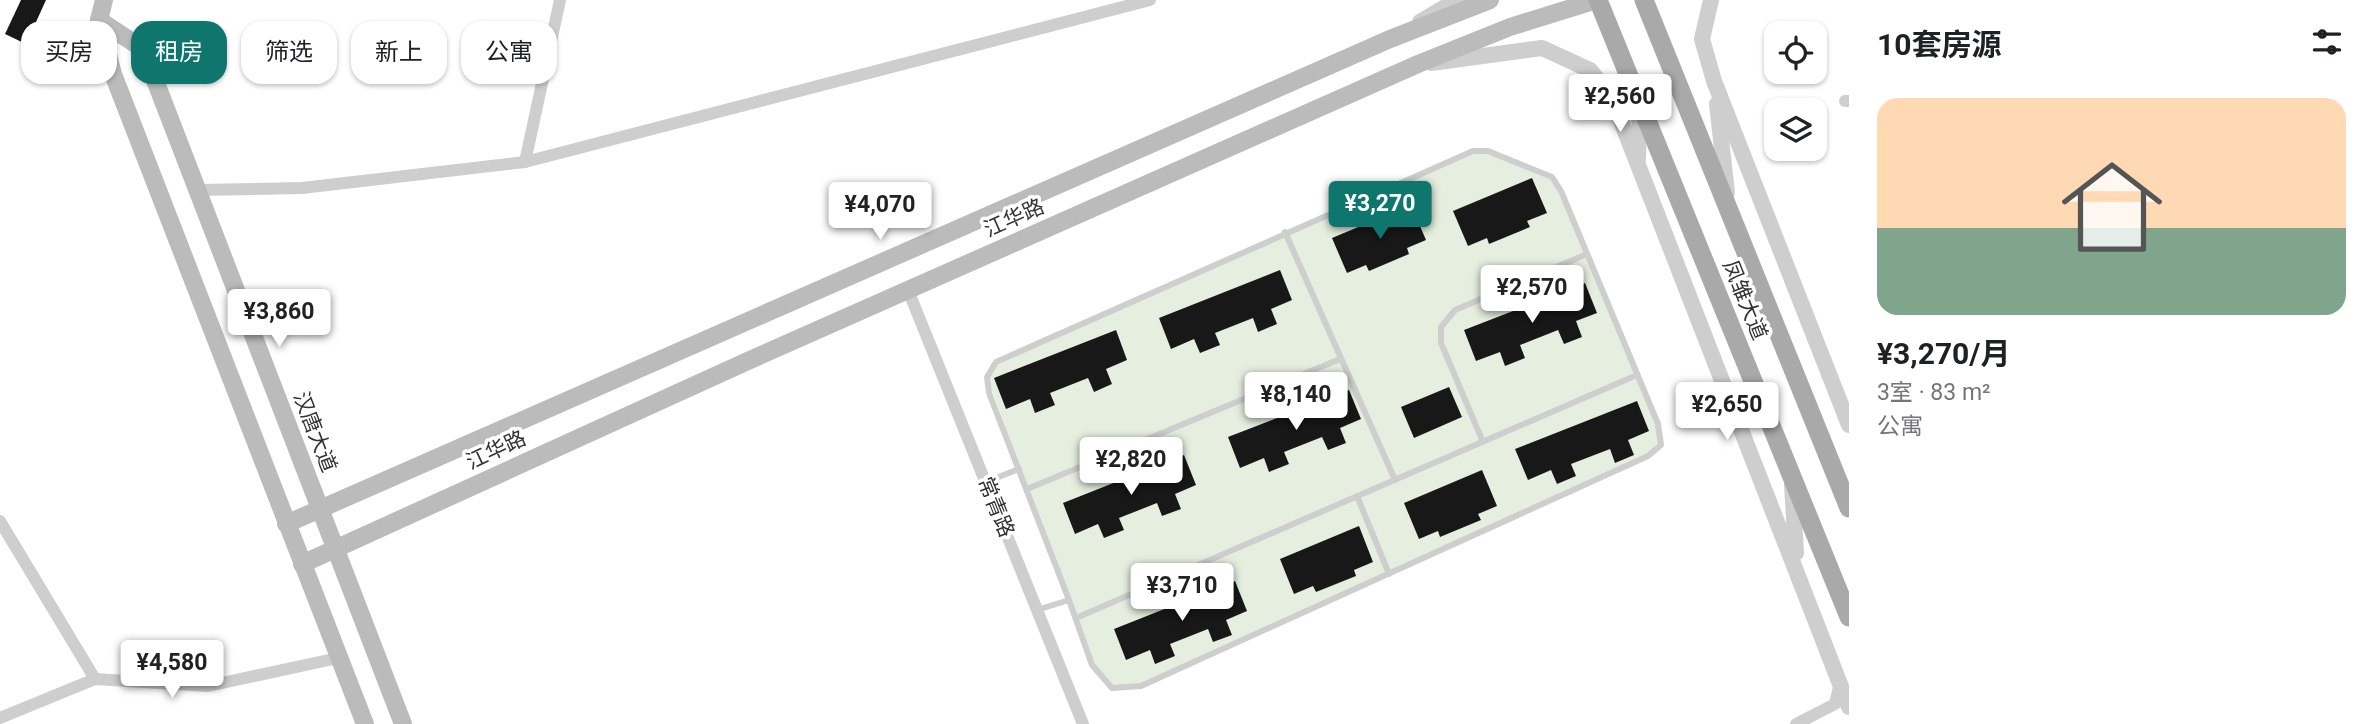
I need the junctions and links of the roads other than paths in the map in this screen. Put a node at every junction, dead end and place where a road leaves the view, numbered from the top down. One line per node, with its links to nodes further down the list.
1 (104, 0): 10 (main road)
2 (560, 0): 15 (street)
3 (1150, 0): 9 (street)
4 (1457, 0): 11 (street)
5 (1490, 0): 11 (main road, 江华路)
6 (1597, 0): 12 (main road, 江华路); 14 (main road, 凤雏大道)
7 (1644, 0): 18 (main road, 凤雏大道)
8 (1712, 0): 13 (street)
9 (1116, 4): 15 (street)
10 (99, 20): 17 (main road, 汉唐大道); 37 (main road)
11 (1390, 38): 35 (main road, 江华路)
12 (1418, 64): 16 (street); 21 (main road, 江华路)
13 (1714, 81): 18 (street); 24 (street)
14 (1640, 104): 16 (street); 28 (main road, 凤雏大道)
15 (525, 162): 17 (street)
16 (1637, 165): 40 (street)
17 (197, 190): 35 (main road, 汉唐大道)
18 (1728, 203): 26 (main road, 凤雏大道)
19 (1285, 232): 20 (lane); 22 (lane); 27 (lane)
20 (1587, 254): 23 (lane); 25 (lane)
21 (908, 290): 31 (street, 常青路); 38 (main road, 江华路)
22 (1340, 359): 29 (lane); 32 (lane)
23 (1637, 375): 25 (lane); 41 (lane)
24 (1849, 425)
25 (1483, 442): 29 (lane)
26 (1828, 454): 30 (street); 34 (main road, 凤雏大道)
27 (1019, 469): 31 (lane); 32 (lane)
28 (1792, 471): 40 (street); 44 (main road, 凤雏大道)
29 (1395, 480): 33 (lane)
30 (1849, 481)
31 (986, 482): 43 (street, 常青路)
32 (1027, 489): 42 (lane)
33 (1357, 496): 41 (lane); 45 (lane)
34 (1849, 508)
35 (320, 509): 37 (main road, 江华路); 38 (main road, 汉唐大道)
36 (0, 521): 47 (street)
37 (286, 524): 39 (main road)
38 (335, 549): 39 (main road, 江华路); 52 (main road, 汉唐大道)
39 (302, 564): 46 (main road)
40 (1797, 568): 48 (street)
41 (1389, 574): 45 (lane)
42 (1069, 600): 43 (lane); 45 (lane)
43 (1037, 610): 53 (street, 常青路)
44 (1849, 617)
45 (1076, 618)
46 (338, 658): 47 (street); 51 (main road)
47 (95, 679): 50 (street)
48 (1840, 684): 49 (street); 54 (street)
49 (1849, 707)
50 (0, 719)
51 (365, 724)
52 (403, 724)
53 (1083, 724)
54 (1796, 724)

